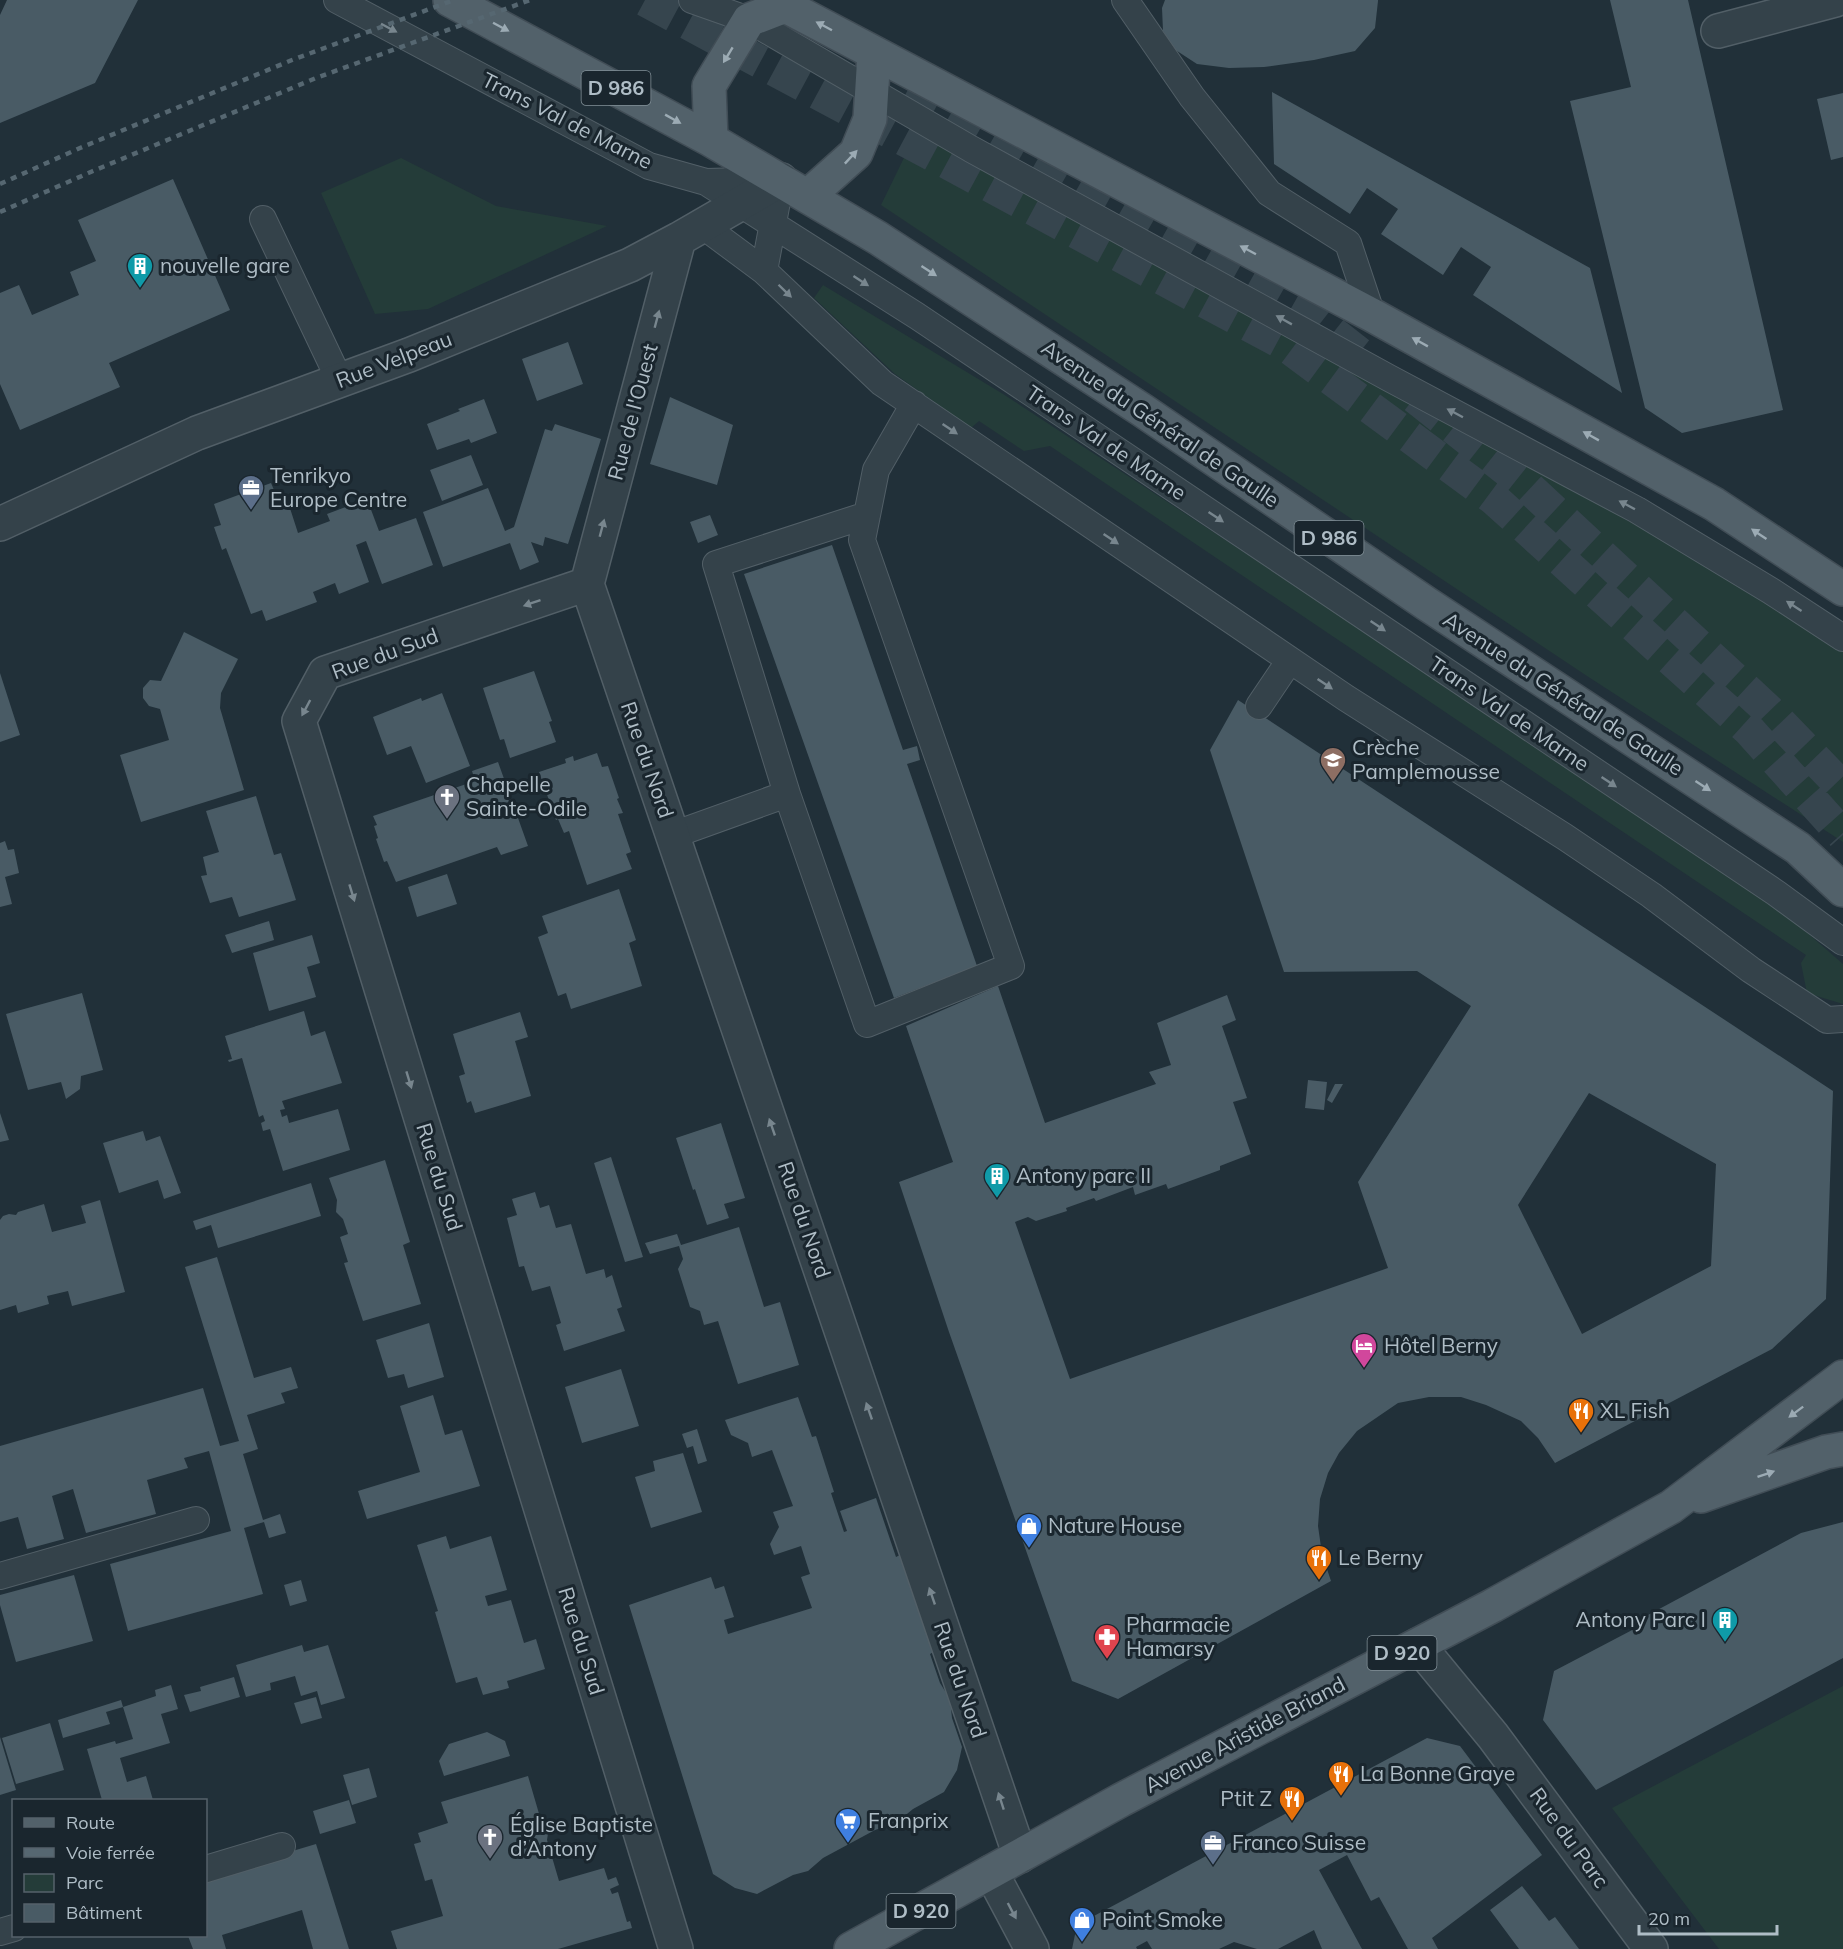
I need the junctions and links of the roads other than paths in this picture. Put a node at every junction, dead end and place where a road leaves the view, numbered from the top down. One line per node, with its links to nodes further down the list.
1 (337, 0): 12 (lane, Trans Val de Marne, one-way to 12)
2 (450, 0): 11 (main road, Avenue du Général de Gaulle / D 986, one-way to 11)
3 (692, 0): 7 (lane)
4 (1125, 0): 19 (lane)
5 (1835, 0): 8 (street)
6 (780, 3): 7 (main road); 9 (main road, one-way to 6)
7 (749, 20): 10 (lane); 11 (main road, one-way to 11)
8 (1718, 31)
9 (874, 53): 10 (main road); 19 (main road, one-way to 9)
10 (872, 92): 13 (main road, one-way to 10); 26 (lane, one-way to 10)
11 (711, 140): 13 (main road, Avenue du Général de Gaulle / D 986)
12 (706, 182): 13 (lane); 14 (lane, Trans Val de Marne)
13 (795, 188): 14 (street, Rue Velpeau); 16 (lane); 31 (main road, Avenue du Général de Gaulle / D 986, one-way to 31)
14 (740, 204): 16 (lane, Trans Val de Marne); 17 (street, Rue Velpeau)
15 (264, 219): 20 (lane)
16 (773, 224): 18 (lane); 32 (lane, Trans Val de Marne, one-way to 32)
17 (690, 232): 18 (lane); 20 (street, Rue Velpeau); 24 (street, Rue de l'Ouest, one-way to 17)
18 (764, 271): 21 (lane, one-way to 21)
19 (1372, 315): 25 (main road, one-way to 19)
20 (340, 381): 23 (street, Rue Velpeau)
21 (914, 405): 22 (lane); 27 (lane, one-way to 27)
22 (867, 515): 29 (lane); 29 (lane)
23 (0, 524)
24 (587, 584): 30 (street, Rue du Nord); 44 (street, Rue du Sud, one-way to 44)
25 (1843, 589)
26 (1843, 638)
27 (1290, 660): 28 (lane); 33 (lane, one-way to 33)
28 (1259, 706)
29 (788, 794): 30 (lane)
30 (673, 835): 41 (street, Rue du Nord, one-way to 30)
31 (1843, 890)
32 (1843, 942)
33 (1843, 1019)
34 (1843, 1377): 36 (main road, Avenue Aristide Briand / D 920, one-way to 36)
35 (1843, 1449): 36 (main road, Avenue Aristide Briand / D 920, one-way to 35)
36 (1671, 1507): 39 (main road, Avenue Aristide Briand / D 920)
37 (196, 1520): 38 (lane)
38 (0, 1576)
39 (1418, 1645): 41 (main road, Avenue Aristide Briand / D 920); 47 (street, Rue du Parc)
40 (282, 1846): 42 (lane)
41 (1020, 1856): 43 (main road, Avenue Aristide Briand / D 920)
42 (207, 1869)
43 (991, 1872): 45 (main road, Avenue Aristide Briand / D 920); 46 (street, one-way to 46)
44 (676, 1949)
45 (851, 1949)
46 (1032, 1949)
47 (1651, 1949)

